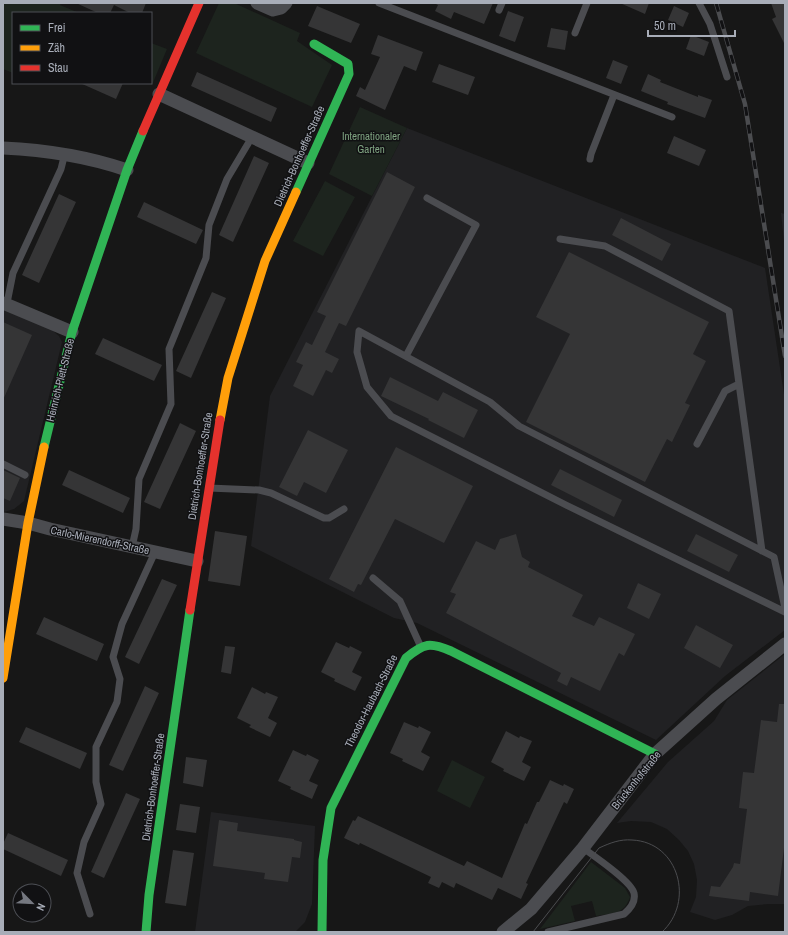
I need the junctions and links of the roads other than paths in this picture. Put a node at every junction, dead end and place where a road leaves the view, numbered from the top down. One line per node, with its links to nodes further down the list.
1 (199, 3): 10 (street, Heinrich-Plett-Straße)
2 (257, 3): 3 (street)
3 (286, 3)
4 (379, 3): 11 (lane)
5 (587, 3): 7 (lane)
6 (699, 3): 9 (lane)
7 (575, 33)
8 (314, 44): 17 (street, Dietrich-Bonhoeffer-Straße)
9 (727, 77)
10 (159, 94): 13 (street); 18 (street, Heinrich-Plett-Straße)
11 (614, 95): 12 (lane); 16 (lane)
12 (672, 117)
13 (252, 137): 17 (street); 32 (lane)
14 (3, 148): 15 (street)
15 (65, 153): 18 (street); 21 (lane)
16 (590, 160)
17 (308, 163): 28 (street, Dietrich-Bonhoeffer-Straße)
18 (127, 170): 22 (street, Heinrich-Plett-Straße)
19 (427, 198): 23 (lane)
20 (560, 239): 24 (lane)
21 (4, 304): 22 (street)
22 (72, 332): 31 (street, Heinrich-Plett-Straße)
23 (406, 356): 33 (lane); 38 (lane)
24 (739, 384): 25 (lane); 33 (lane)
25 (697, 444)
26 (3, 464): 27 (lane)
27 (25, 475)
28 (208, 488): 29 (lane); 35 (street, Dietrich-Bonhoeffer-Straße)
29 (344, 509)
30 (3, 519): 31 (street, Carlo-Mierendorff-Straße)
31 (28, 523): 32 (street, Carlo-Mierendorff-Straße); 41 (street, Heinrich-Plett-Straße)
32 (132, 547): 34 (street, Carlo-Mierendorff-Straße)
33 (762, 551): 37 (lane)
34 (155, 552): 35 (street, Carlo-Mierendorff-Straße); 44 (lane)
35 (197, 561): 46 (street, Dietrich-Bonhoeffer-Straße)
36 (372, 578): 40 (lane)
37 (785, 608)
38 (785, 612)
39 (785, 644): 42 (street, Brückenhofstraße)
40 (420, 646): 42 (street); 47 (street, Theodor-Haubach-Straße)
41 (3, 678)
42 (655, 754): 43 (street, Brückenhofstraße)
43 (583, 848): 45 (street, Brückenhofstraße); 48 (lane)
44 (90, 914)
45 (507, 931)
46 (146, 932)
47 (322, 932)
48 (548, 932)

